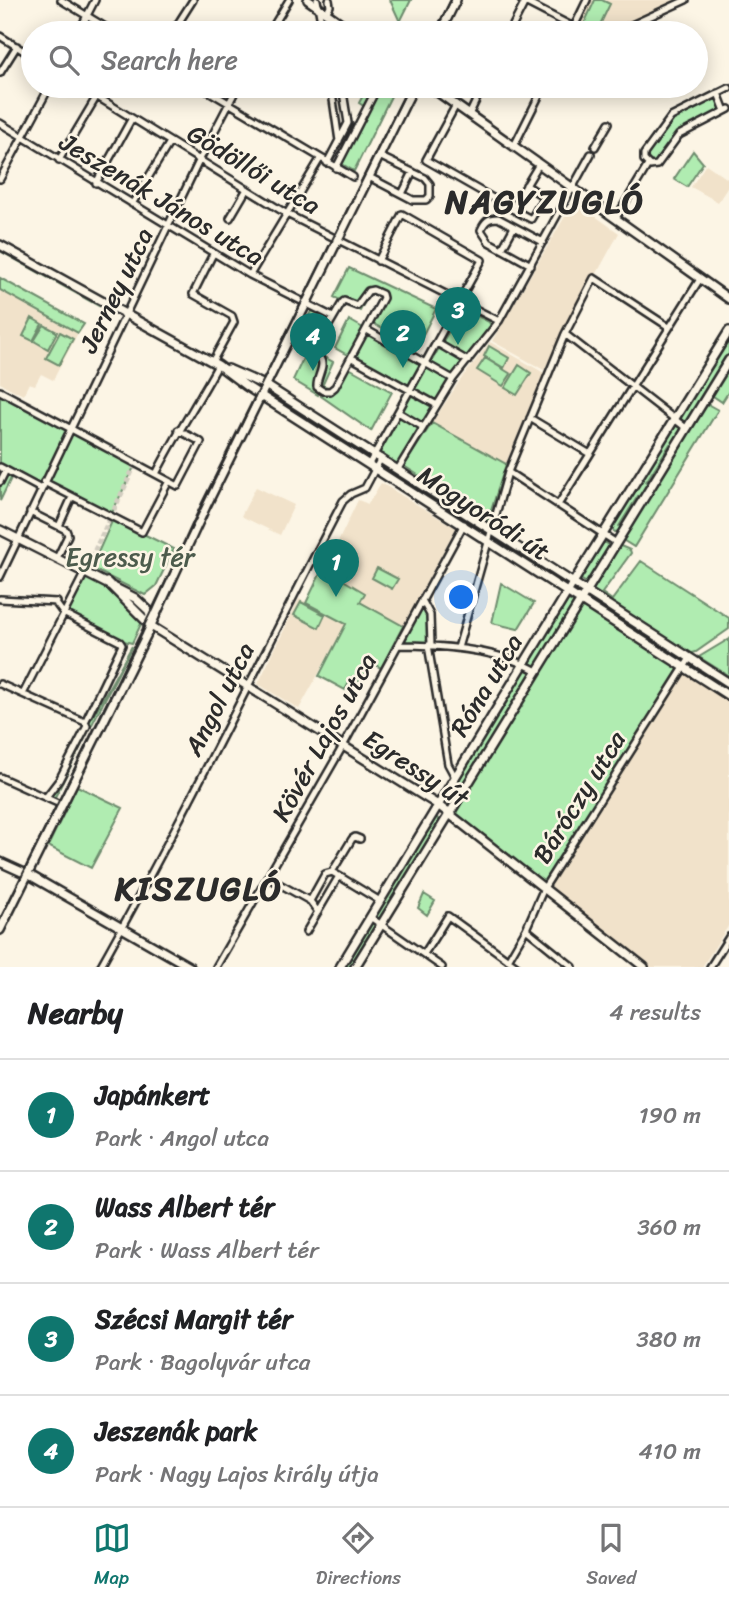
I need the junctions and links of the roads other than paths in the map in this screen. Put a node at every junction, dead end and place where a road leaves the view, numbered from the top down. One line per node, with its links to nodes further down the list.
1 (61, 0): 13 (street)
2 (95, 0): 13 (street)
3 (193, 0): 16 (street)
4 (289, 0): 17 (street)
5 (308, 0): 11 (street)
6 (329, 0): 12 (street)
7 (456, 0): 19 (street)
8 (587, 0): 22 (street)
9 (686, 0): 23 (street)
10 (524, 1): 20 (street); 21 (street)
11 (318, 4): 12 (street)
12 (326, 13): 18 (street)
13 (87, 16): 14 (street); 15 (street)
14 (84, 21)
15 (95, 21)
16 (180, 21)
17 (277, 21)
18 (334, 21)
19 (446, 21)
20 (515, 21)
21 (557, 21)
22 (576, 21)
23 (640, 21)
24 (0, 36): 25 (street)
25 (17, 46): 26 (street); 27 (street)
26 (21, 49)
27 (0, 73)
28 (729, 88): 29 (street)
29 (718, 93): 44 (street); 63 (street)
30 (43, 98): 51 (street)
31 (96, 98): 59 (street)
32 (100, 98): 46 (street, Gödöllői utca)
33 (220, 98): 42 (street)
34 (231, 98): 42 (street, Jerney utca)
35 (333, 98): 52 (street)
36 (344, 98): 50 (street)
37 (372, 98): 47 (street)
38 (408, 98): 57 (street)
39 (446, 98): 43 (street)
40 (477, 98): 45 (street)
41 (538, 98): 54 (street)
42 (228, 103): 58 (street); 60 (street, Jerney utca)
43 (456, 105): 45 (street); 75 (street)
44 (727, 110): 63 (street)
45 (469, 115): 54 (street)
46 (132, 118): 53 (street, Gödöllői utca); 69 (street)
47 (360, 121): 50 (street); 64 (street)
48 (609, 122): 55 (street)
49 (0, 123): 51 (street, Jeszenák János utca)
50 (348, 123): 52 (street)
51 (22, 137): 59 (street, Jeszenák János utca); 68 (street)
52 (339, 141): 61 (street)
53 (170, 142): 60 (street, Gödöllői utca); 74 (street)
54 (514, 146): 62 (street)
55 (595, 147)
56 (590, 155): 71 (street)
57 (379, 156): 65 (street); 67 (street)
58 (320, 159): 61 (street); 76 (street)
59 (59, 160): 69 (street, Jeszenák János utca)
60 (199, 160): 72 (street, Gödöllői utca); 79 (street, Jerney utca)
61 (327, 163): 64 (street)
62 (539, 164): 70 (street); 71 (street)
63 (651, 166): 78 (street)
64 (336, 168): 66 (street)
65 (413, 172): 73 (street); 73 (street)
66 (353, 177)
67 (368, 177): 73 (street); 81 (street)
68 (0, 179)
69 (96, 183): 74 (street, Jeszenák János utca)
70 (526, 185): 75 (street); 75 (street)
71 (572, 187): 78 (street); 82 (street)
72 (247, 189): 76 (street, Gödöllői utca); 77 (street)
73 (402, 194)
74 (132, 204): 79 (street, Jeszenák János utca)
75 (512, 209)
76 (287, 214): 81 (street, Gödöllői utca); 88 (street)
77 (230, 218)
78 (616, 218): 89 (street)
79 (168, 226): 85 (street, Jeszenák János utca); 93 (street, Jerney utca)
80 (514, 227): 82 (street); 84 (street); 84 (street)
81 (337, 240): 86 (street, Gödöllői utca); 92 (street)
82 (543, 242): 87 (street)
83 (0, 245): 93 (street, Mogyoródi út)
84 (502, 249): 87 (street)
85 (213, 254): 88 (street, Jeszenák János utca); 104 (street)
86 (378, 261): 91 (street, Gödöllői utca); 91 (street, Angol utca)
87 (530, 265): 95 (street)
88 (250, 275): 92 (street, Jeszenák János utca)
89 (700, 279): 90 (street); 96 (street)
90 (729, 299)
91 (460, 302): 95 (street, Gödöllői utca); 100 (street, Angol utca)
92 (307, 304): 94 (street, Jeszenák János utca); 107 (street)
93 (125, 314): 104 (street, Mogyoródi út); 117 (street, Jerney utca)
94 (333, 317): 97 (street); 101 (street)
95 (499, 321): 102 (street)
96 (669, 327): 99 (street); 108 (street)
97 (367, 330): 101 (street); 105 (street)
98 (729, 331): 115 (street, Róna utca)
99 (565, 334): 108 (street); 114 (street)
100 (437, 343): 102 (street); 105 (street, Angol utca)
101 (352, 358): 109 (street)
102 (468, 360): 106 (street)
103 (729, 360): 118 (street, Róna utca)
104 (215, 363): 107 (street, Mogyoródi út); 111 (street, Mogyoródi út); 119 (street)
105 (425, 363): 106 (street); 109 (street, Angol utca)
106 (453, 379): 112 (street)
107 (267, 386): 111 (street); 121 (street, Mogyoródi út)
108 (631, 386): 115 (street); 120 (street)
109 (410, 390): 112 (street); 113 (street, Angol utca)
110 (0, 391): 117 (street)
111 (262, 396): 122 (street, Mogyoródi út); 153 (street)
112 (437, 405): 116 (street)
113 (398, 412): 116 (street); 121 (street, Angol utca)
114 (530, 418): 120 (street); 125 (street)
115 (675, 418): 118 (street); 137 (street, Róna utca)
116 (423, 427): 124 (street)
117 (70, 428): 126 (street); 129 (street, Jerney utca)
118 (686, 428): 140 (street, Róna utca)
119 (178, 430): 126 (street); 127 (street)
120 (590, 454): 131 (street)
121 (378, 456): 122 (street, Angol utca); 124 (street, Mogyoródi út)
122 (372, 466): 133 (street, Mogyoródi út); 163 (street, Angol utca)
123 (3, 468): 128 (street); 129 (street)
124 (398, 469): 135 (street, Mogyoródi út)
125 (508, 472): 131 (street); 135 (street)
126 (156, 474): 127 (street)
127 (169, 481): 130 (street)
128 (0, 482)
129 (43, 486): 130 (street); 132 (street, Jerney utca)
130 (72, 497): 134 (street)
131 (558, 505): 137 (street)
132 (30, 512): 134 (street); 138 (street, Jerney utca)
133 (464, 524): 139 (street, Mogyoródi út); 148 (street, Kövér Lajos utca)
134 (59, 526): 141 (street)
135 (490, 529): 139 (street); 144 (street, Mogyoródi út)
136 (0, 530): 138 (street, Egressy út)
137 (603, 534): 140 (street); 144 (street, Róna utca)
138 (17, 538): 141 (street, Egressy út); 143 (street, Jerney utca)
139 (487, 540): 146 (street, Mogyoródi út); 156 (street)
140 (615, 542): 145 (street, Róna utca)
141 (57, 558): 142 (street, Egressy út)
142 (85, 571): 151 (street); 153 (street, Egressy út)
143 (0, 577)
144 (573, 583): 145 (street, Mogyoródi út); 146 (street, Róna utca)
145 (585, 590): 149 (street, Róna utca); 157 (street, Mogyoródi út)
146 (568, 593): 149 (street, Mogyoródi út); 158 (street, Róna utca)
147 (0, 599): 150 (street)
148 (422, 600): 154 (street, Kövér Lajos utca); 155 (street)
149 (579, 600): 159 (street, Mogyoródi út); 160 (street, Róna utca)
150 (55, 602): 151 (street); 152 (street)
151 (67, 603): 152 (street)
152 (62, 613): 164 (street); 166 (street)
153 (151, 626): 163 (street, Egressy út); 171 (street)
154 (398, 645): 155 (street); 167 (street, Kövér Lajos utca)
155 (429, 645): 156 (street); 169 (street)
156 (458, 648): 158 (street)
157 (690, 658): 159 (street, Báróczy utca); 162 (street, Mogyoródi út)
158 (524, 663): 160 (street); 169 (street, Róna utca)
159 (684, 667): 165 (street, Mogyoródi út); 180 (street, Báróczy utca)
160 (537, 671): 173 (street, Róna utca)
161 (0, 684): 164 (street)
162 (729, 684)
163 (249, 687): 167 (street, Egressy út); 186 (street, Angol utca)
164 (23, 694): 166 (street)
165 (729, 696)
166 (85, 722): 170 (street)
167 (343, 746): 172 (street, Egressy út); 179 (street, Kövér Lajos utca)
168 (0, 777): 170 (street)
169 (455, 777): 172 (street, Róna utca)
170 (46, 797): 171 (street)
171 (62, 805): 177 (street)
172 (438, 805): 173 (street, Egressy út); 182 (street, Róna utca)
173 (449, 813): 180 (street, Egressy út); 185 (street, Róna utca)
174 (360, 839): 176 (street)
175 (0, 862): 177 (street)
176 (332, 872): 178 (street); 181 (street)
177 (28, 874): 186 (street); 188 (street)
178 (339, 876): 182 (street); 183 (street)
179 (267, 877): 181 (street); 195 (street, Kövér Lajos utca)
180 (544, 888): 187 (street, Báróczy utca); 201 (street, Egressy út)
181 (310, 901): 183 (street)
182 (380, 901): 184 (street, Róna utca)
183 (318, 912): 189 (street)
184 (370, 917): 185 (street); 196 (street, Róna utca)
185 (380, 924): 191 (street); 197 (street, Róna utca)
186 (123, 928): 193 (street, Angol utca); 194 (street)
187 (526, 929): 192 (street, Báróczy utca); 200 (street)
188 (0, 930)
189 (306, 932)
190 (729, 937): 202 (street)
191 (424, 954): 192 (street); 198 (street)
192 (508, 960): 199 (street)
193 (100, 967)
194 (190, 967)
195 (216, 967)
196 (341, 967)
197 (355, 967)
198 (442, 967)
199 (518, 967)
200 (573, 967)
201 (644, 967)
202 (710, 967)

